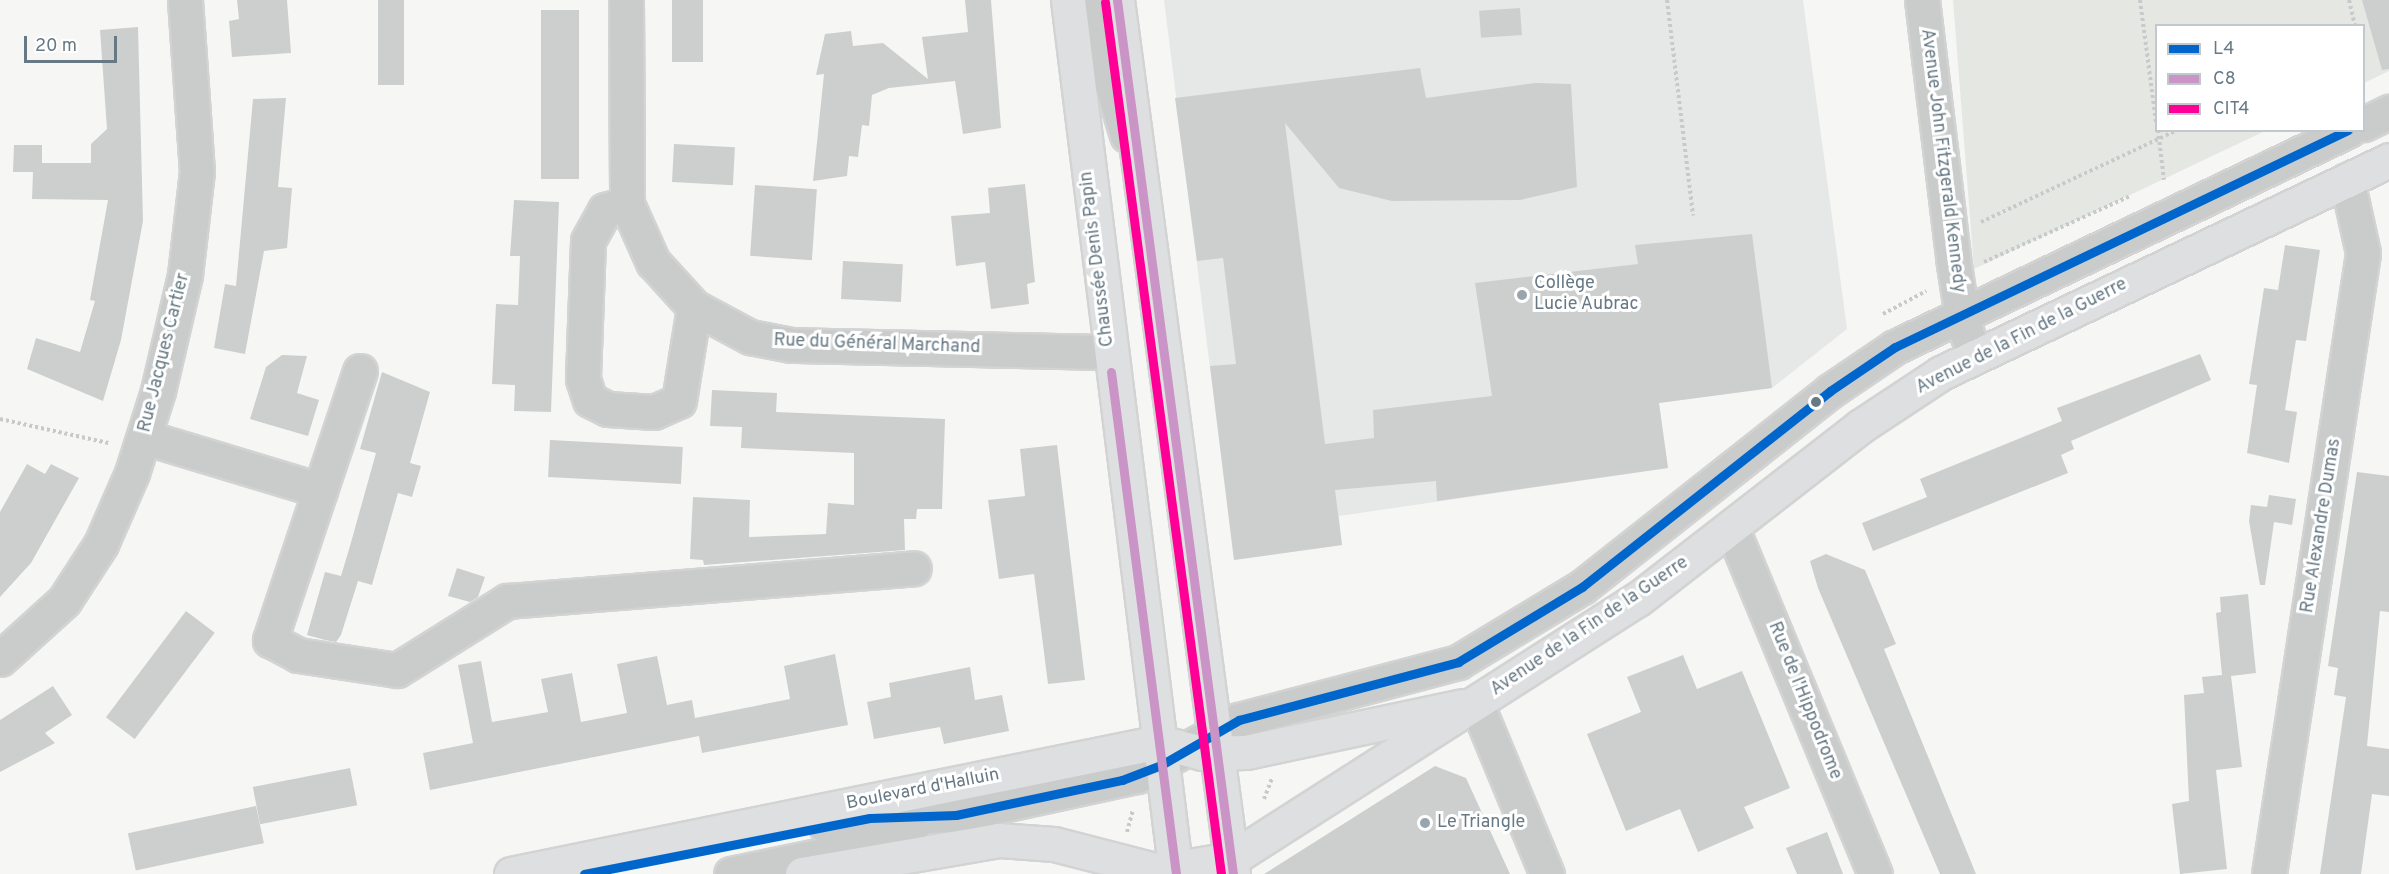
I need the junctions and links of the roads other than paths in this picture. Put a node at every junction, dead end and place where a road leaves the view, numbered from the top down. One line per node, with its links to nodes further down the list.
1 (185, 0): 19 (street, Rue Jacques Cartier)
2 (626, 0): 13 (street, Rue du Général Marchand)
3 (1068, 0): 16 (main road, Chaussée Denis Papin)
4 (1098, 0): 11 (street, Chaussée Denis Papin)
5 (1117, 0): 11 (main road, Chaussée Denis Papin)
6 (1922, 0): 15 (street, Avenue John Fitzgerald Kennedy)
7 (2389, 112): 8 (street)
8 (2365, 124)
9 (2345, 132): 15 (street)
10 (2389, 160): 12 (main road, Avenue de la Fin de la Guerre)
11 (1140, 174): 25 (main road, Chaussée Denis Papin)
12 (2348, 180): 17 (main road, Avenue de la Fin de la Guerre); 35 (street, Rue Alexandre Dumas)
13 (627, 204): 14 (street, Rue du Général Marchand); 14 (street)
14 (694, 307): 16 (street, Rue du Général Marchand)
15 (1962, 313): 17 (street, Avenue John Fitzgerald Kennedy); 25 (street)
16 (1109, 352): 25 (main road, Chaussée Denis Papin)
17 (1975, 356): 21 (main road, Avenue de la Fin de la Guerre)
18 (360, 371): 20 (street)
19 (142, 444): 20 (street); 23 (street, Rue Jacques Cartier)
20 (320, 490): 22 (street)
21 (1732, 528): 24 (main road, Avenue de la Fin de la Guerre); 34 (street, Rue de l'Hippodrome)
22 (914, 568)
23 (0, 658)
24 (1476, 703): 25 (main road, Avenue de la Fin de la Guerre); 27 (main road, Avenue de la Fin de la Guerre); 33 (street)
25 (1186, 745): 26 (street); 27 (main road, Chaussée Denis Papin); 28 (main road, Chaussée Denis Papin); 29 (main road, Boulevard d'Halluin)
26 (933, 816): 30 (street); 31 (street)
27 (1232, 867): 28 (main road)
28 (1176, 873): 32 (main road)
29 (511, 874)
30 (584, 874)
31 (731, 874)
32 (802, 874)
33 (1547, 874)
34 (1875, 874)
35 (2269, 874)

